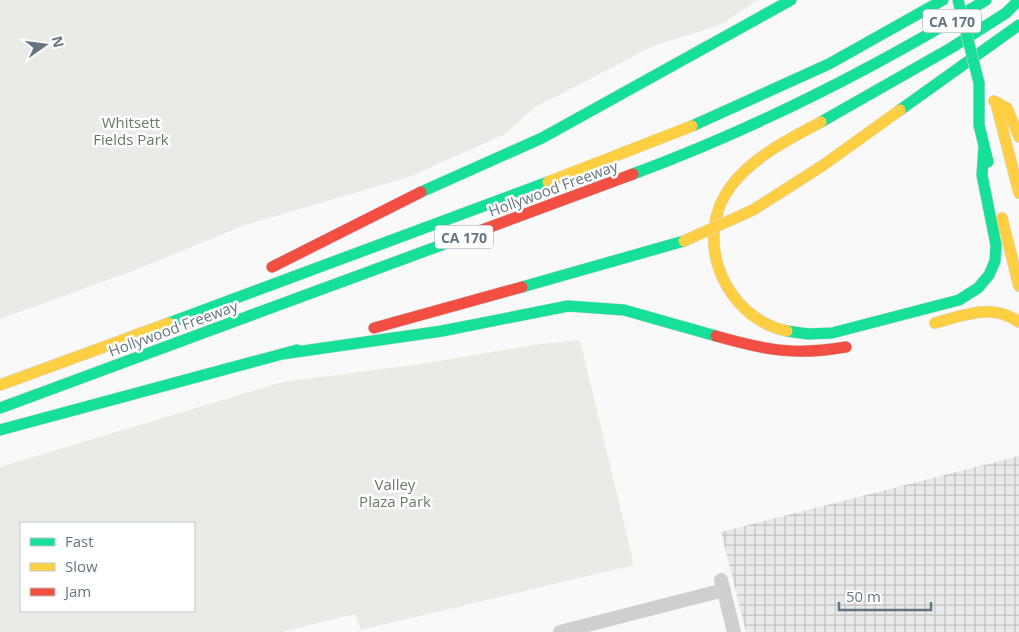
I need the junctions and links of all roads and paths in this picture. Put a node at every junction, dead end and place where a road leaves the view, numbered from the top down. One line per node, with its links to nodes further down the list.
1 (791, 0): 13 (main road)
2 (943, 0): 19 (main road)
3 (958, 0): 8 (main road, bridge)
4 (962, 0): 20 (main road)
5 (986, 0): 21 (main road, Hollywood Freeway / CA 170)
6 (1019, 0): 11 (main road)
7 (1019, 25): 18 (main road, bridge)
8 (979, 83): 9 (main road); 11 (main road)
9 (994, 101): 10 (main road); 12 (main road)
10 (1019, 137)
11 (984, 148): 14 (main road)
12 (1019, 193)
13 (371, 231)
14 (1019, 286)
15 (1019, 322): 16 (main road)
16 (920, 327)
17 (855, 344): 18 (main road)
18 (282, 354): 22 (main road)
19 (0, 385)
20 (0, 394)
21 (0, 408)
22 (0, 430)
23 (560, 632): 24 (street)
24 (734, 632)

